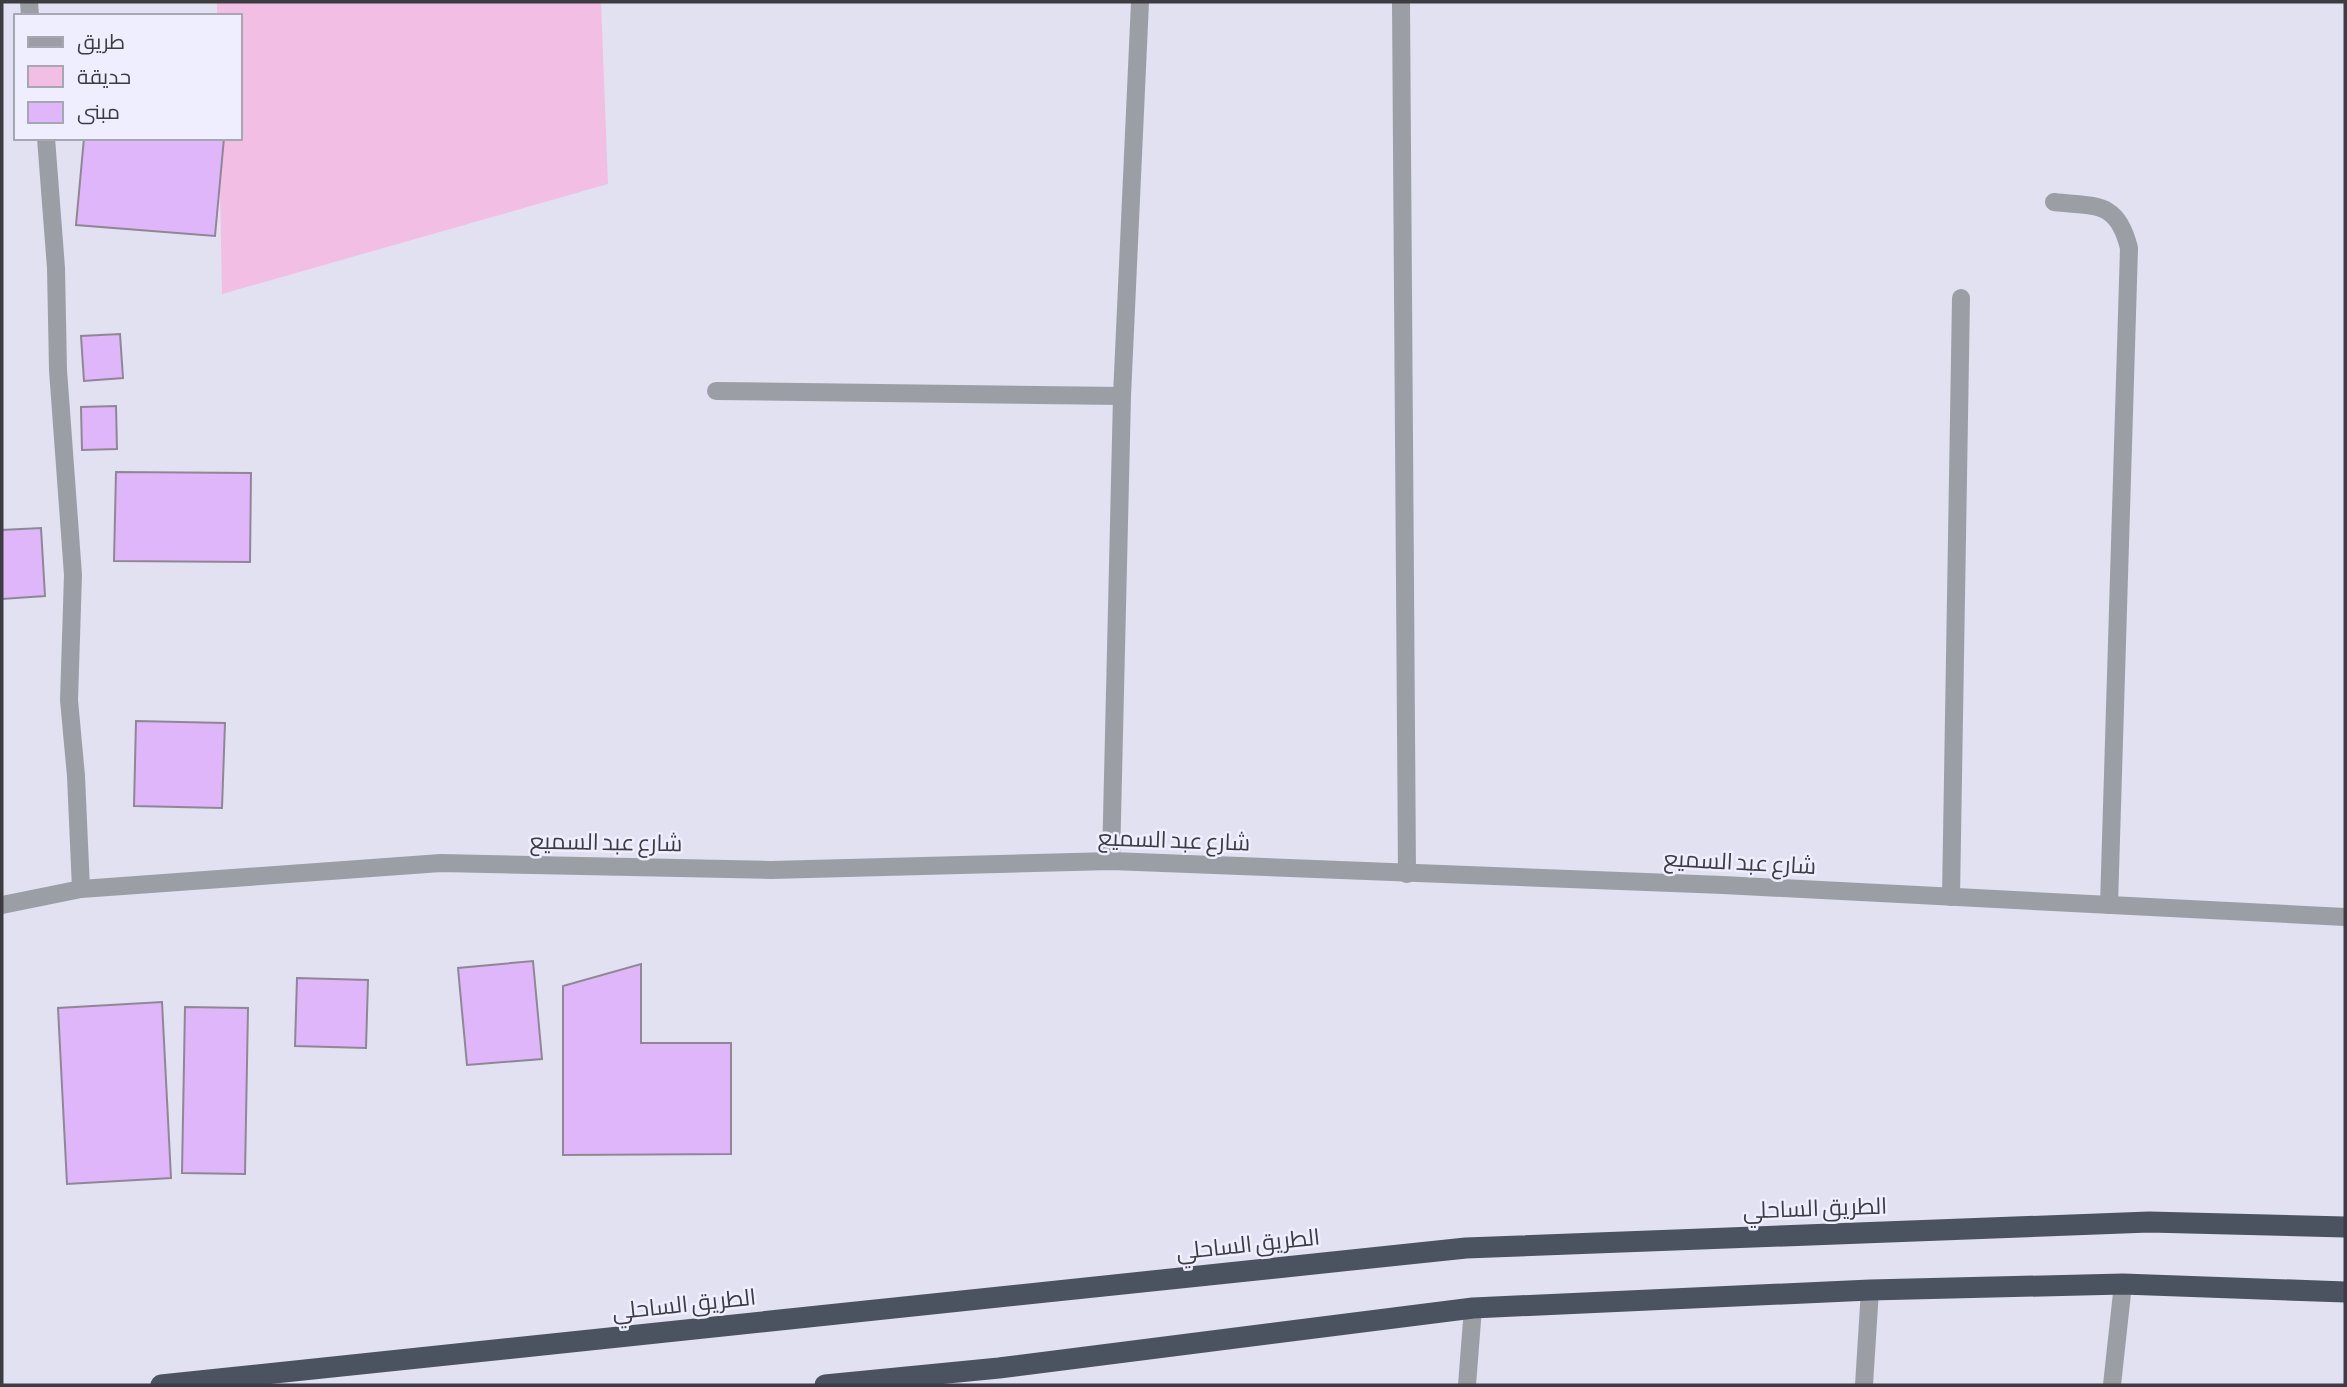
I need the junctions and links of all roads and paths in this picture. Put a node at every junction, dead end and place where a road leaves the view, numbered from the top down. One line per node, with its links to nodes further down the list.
1 (1140, 2): 7 (street)
2 (1401, 2): 9 (street)
3 (46, 140): 10 (street)
4 (2054, 202): 13 (street)
5 (1961, 298): 11 (street)
6 (716, 391): 7 (street)
7 (1122, 397): 8 (street)
8 (1111, 861): 9 (street, شارع عبد السميع); 10 (street, شارع عبد السميع)
9 (1407, 874): 11 (street, شارع عبد السميع)
10 (81, 889): 12 (street, شارع عبد السميع)
11 (1951, 897): 13 (street, شارع عبد السميع)
12 (2, 905)
13 (2109, 905): 14 (street, شارع عبد السميع)
14 (2345, 917)
15 (2345, 1227): 21 (highway, الطريق الساحلي)
16 (2123, 1284): 17 (highway); 18 (highway); 25 (street)
17 (1870, 1290): 19 (highway); 24 (street)
18 (2345, 1292)
19 (1473, 1308): 20 (highway); 23 (street)
20 (998, 1377): 22 (highway)
21 (161, 1385)
22 (825, 1385)
23 (1467, 1385)
24 (1864, 1385)
25 (2112, 1385)

